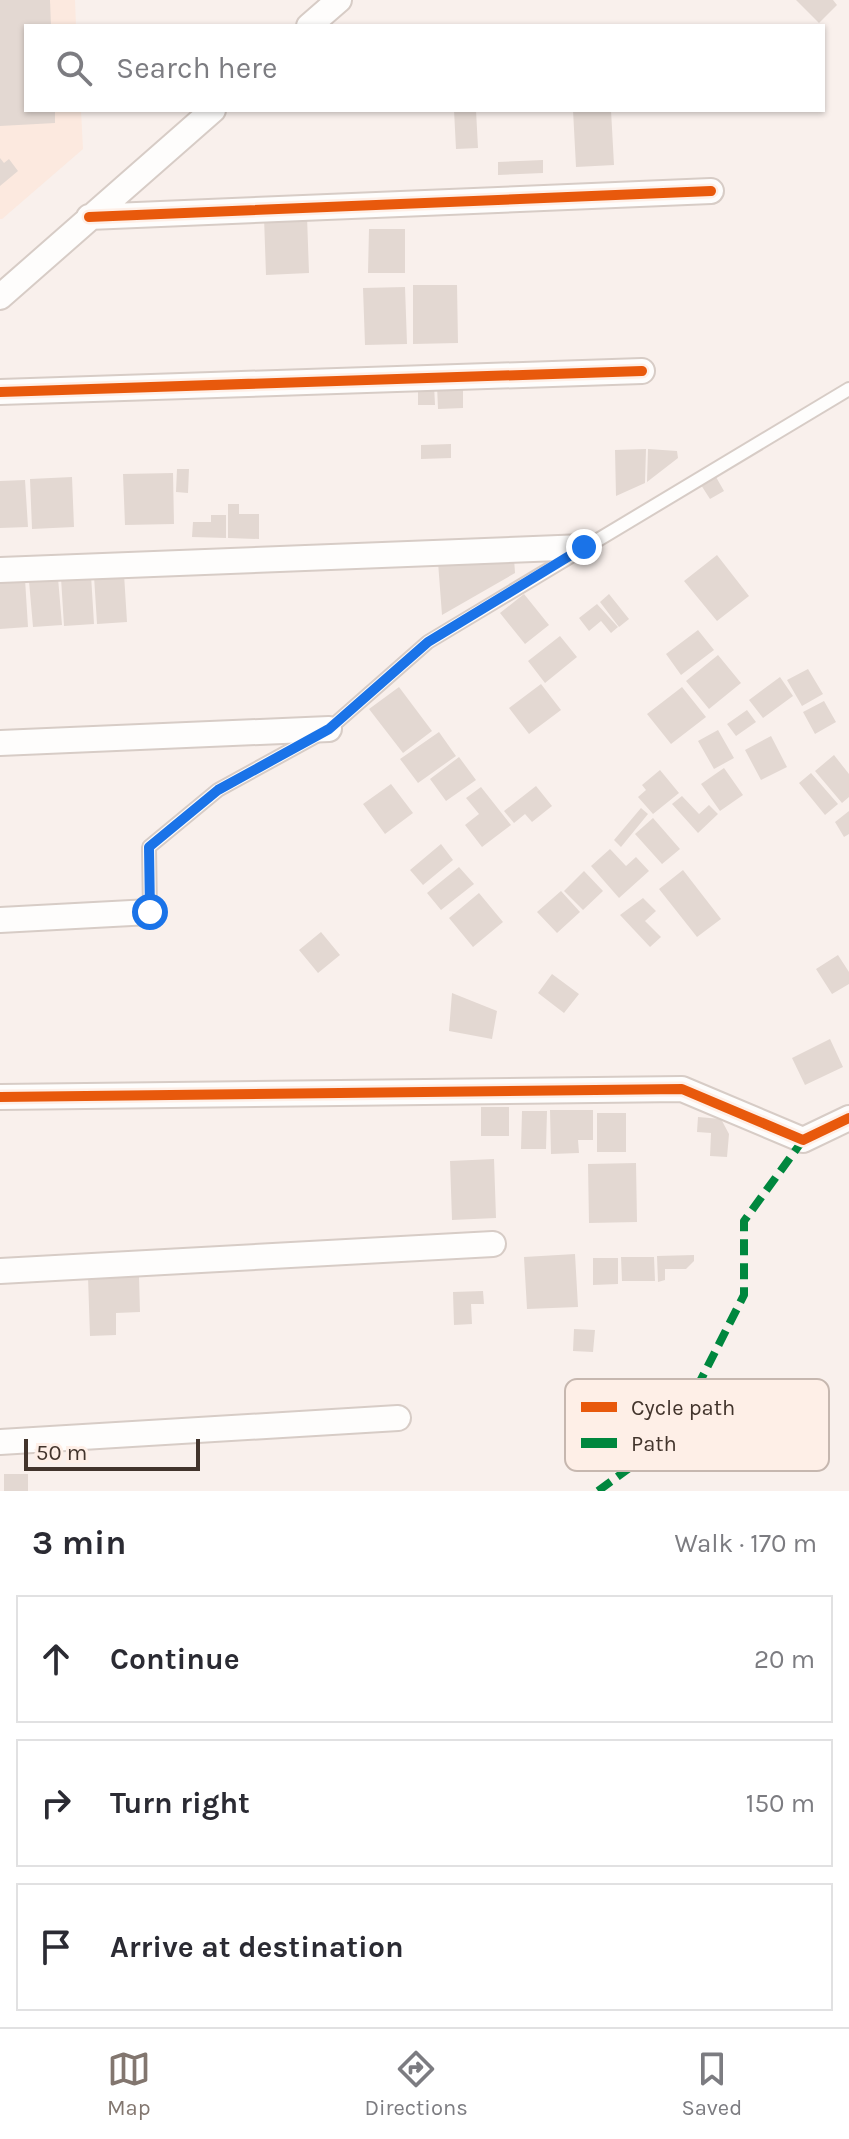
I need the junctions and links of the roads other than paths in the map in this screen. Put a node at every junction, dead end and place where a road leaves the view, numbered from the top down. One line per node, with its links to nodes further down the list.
1 (339, 0): 2 (street)
2 (311, 24)
3 (211, 112): 5 (street)
4 (711, 191): 5 (street)
5 (89, 217): 6 (street)
6 (0, 297)
7 (642, 371): 9 (street)
8 (849, 389): 10 (lane)
9 (0, 392)
10 (584, 547): 11 (street); 12 (lane)
11 (0, 570)
12 (329, 729): 13 (street); 14 (lane)
13 (0, 743)
14 (150, 912): 15 (street)
15 (0, 920)
16 (0, 1097): 17 (street)
17 (849, 1118)
18 (493, 1244): 19 (street)
19 (0, 1271)
20 (398, 1418): 21 (street)
21 (0, 1442)

